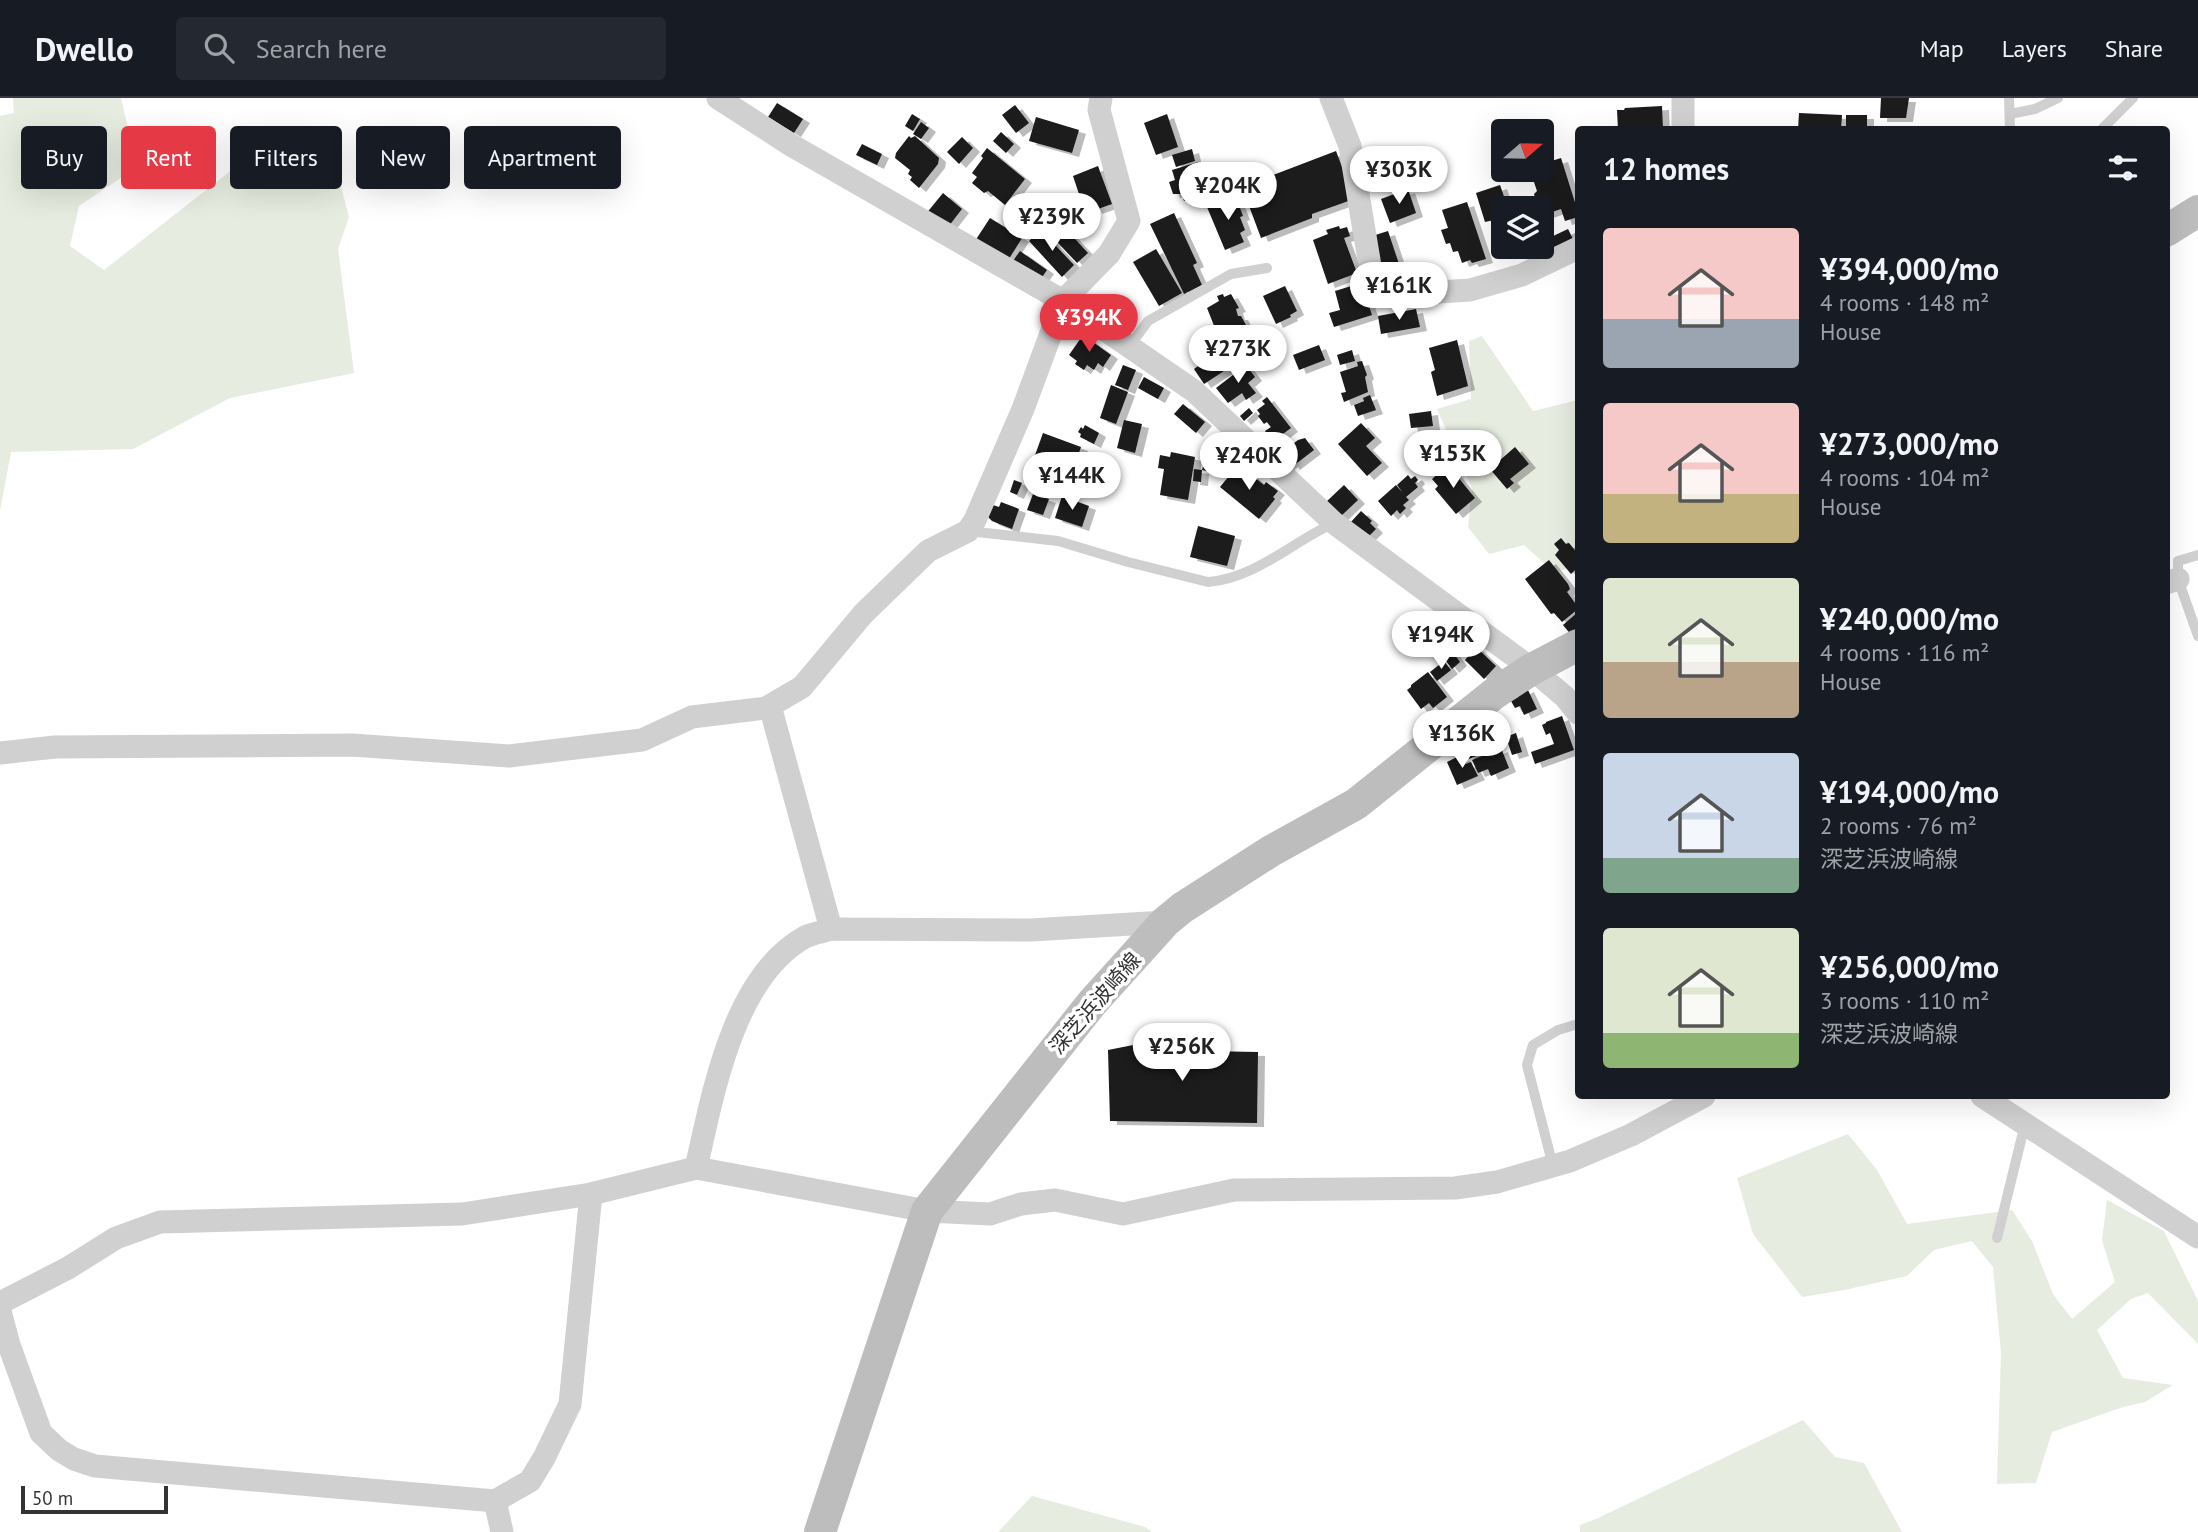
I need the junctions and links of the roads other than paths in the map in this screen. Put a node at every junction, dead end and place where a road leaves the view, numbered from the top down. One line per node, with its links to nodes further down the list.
1 (718, 98): 16 (street)
2 (1101, 98): 16 (street)
3 (1331, 98): 14 (street)
4 (1683, 98): 9 (street)
5 (2009, 98): 8 (lane)
6 (2058, 98): 8 (lane)
7 (2133, 98): 11 (lane)
8 (2010, 114): 10 (lane)
9 (1683, 126)
10 (2010, 126)
11 (2105, 126)
12 (2198, 211): 13 (main road)
13 (2170, 228)
14 (1575, 249)
15 (1267, 268): 17 (lane)
16 (1063, 301): 17 (street); 19 (street)
17 (1129, 347): 18 (street)
18 (1334, 523): 19 (lane); 24 (street)
19 (968, 531): 25 (street)
20 (2198, 555): 21 (lane)
21 (2172, 581): 22 (lane)
22 (2198, 636)
23 (1575, 647): 24 (main road, 深芝浜波崎線)
24 (1532, 669): 26 (street); 28 (main road, 深芝浜波崎線)
25 (770, 706): 27 (street); 29 (street)
26 (1575, 709)
27 (0, 753)
28 (1165, 922): 29 (street); 37 (main road, 深芝浜波崎線)
29 (831, 929): 35 (street)
30 (1575, 1025): 34 (lane)
31 (1698, 1099): 34 (street)
32 (1987, 1099): 33 (street)
33 (2025, 1124): 38 (street); 39 (lane)
34 (1553, 1166): 37 (street)
35 (696, 1168): 36 (street); 37 (street)
36 (591, 1194): 40 (street); 43 (street)
37 (927, 1211): 45 (main road, 深芝浜波崎線)
38 (2198, 1237)
39 (1997, 1238)
40 (0, 1303)
41 (0, 1311): 42 (street)
42 (5, 1346): 43 (street)
43 (495, 1501): 44 (street)
44 (502, 1532)
45 (820, 1532)

